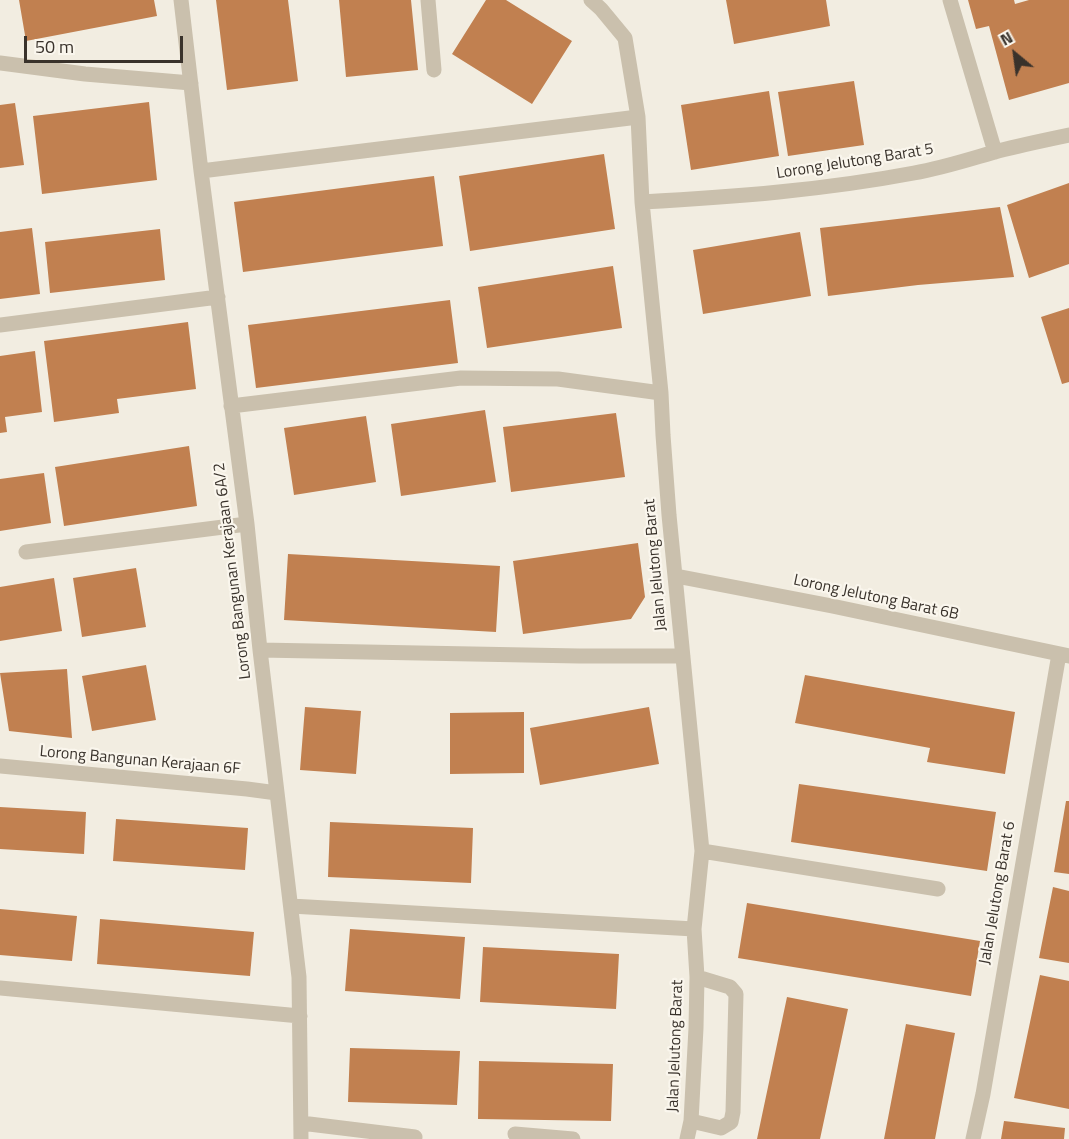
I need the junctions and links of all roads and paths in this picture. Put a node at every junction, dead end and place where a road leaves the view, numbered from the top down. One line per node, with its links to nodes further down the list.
1 (181, 0): 7 (street, Lorong Bangunan Kerajaan 6A/2)
2 (428, 0): 6 (street)
3 (591, 0): 8 (street, Jalan Jelutong Barat)
4 (950, 0): 10 (street)
5 (0, 63): 7 (street)
6 (434, 70)
7 (191, 83): 11 (street, Lorong Bangunan Kerajaan 6A/2)
8 (638, 117): 11 (street); 12 (street, Jalan Jelutong Barat)
9 (1069, 135): 10 (street, Lorong Jelutong Barat 5)
10 (995, 152): 12 (street, Lorong Jelutong Barat 5)
11 (201, 171): 13 (street, Lorong Bangunan Kerajaan 6A/2)
12 (642, 202): 15 (street, Jalan Jelutong Barat)
13 (218, 297): 14 (street); 16 (street, Lorong Bangunan Kerajaan 6A/2)
14 (0, 325)
15 (661, 393): 16 (street); 19 (street, Jalan Jelutong Barat)
16 (231, 406): 17 (street, Lorong Bangunan Kerajaan 6A/2)
17 (247, 524): 18 (street); 20 (street, Lorong Bangunan Kerajaan 6A/2)
18 (26, 552)
19 (676, 576): 21 (street, Lorong Jelutong Barat 6B); 22 (street, Jalan Jelutong Barat)
20 (260, 650): 22 (street); 24 (street, Lorong Bangunan Kerajaan 6A/2)
21 (1064, 655): 39 (street, Jalan Jelutong Barat 6)
22 (683, 656): 25 (street, Jalan Jelutong Barat)
23 (0, 766): 24 (street, Lorong Bangunan Kerajaan 6F)
24 (277, 793): 27 (street, Lorong Bangunan Kerajaan 6A/2)
25 (702, 851): 26 (street); 28 (street, Jalan Jelutong Barat)
26 (938, 889)
27 (291, 906): 28 (street); 31 (street, Lorong Bangunan Kerajaan 6A/2)
28 (694, 929): 29 (street, Jalan Jelutong Barat)
29 (697, 977): 32 (street, Jalan Jelutong Barat); 32 (street)
30 (0, 988): 31 (street)
31 (300, 1016): 33 (street, Lorong Bangunan Kerajaan 6A/2)
32 (691, 1121): 38 (street, Jalan Jelutong Barat)
33 (301, 1123): 35 (street); 36 (street, Lorong Bangunan Kerajaan 6A/2)
34 (515, 1134): 37 (street)
35 (415, 1137)
36 (301, 1139)
37 (573, 1139)
38 (687, 1139)
39 (973, 1139)

